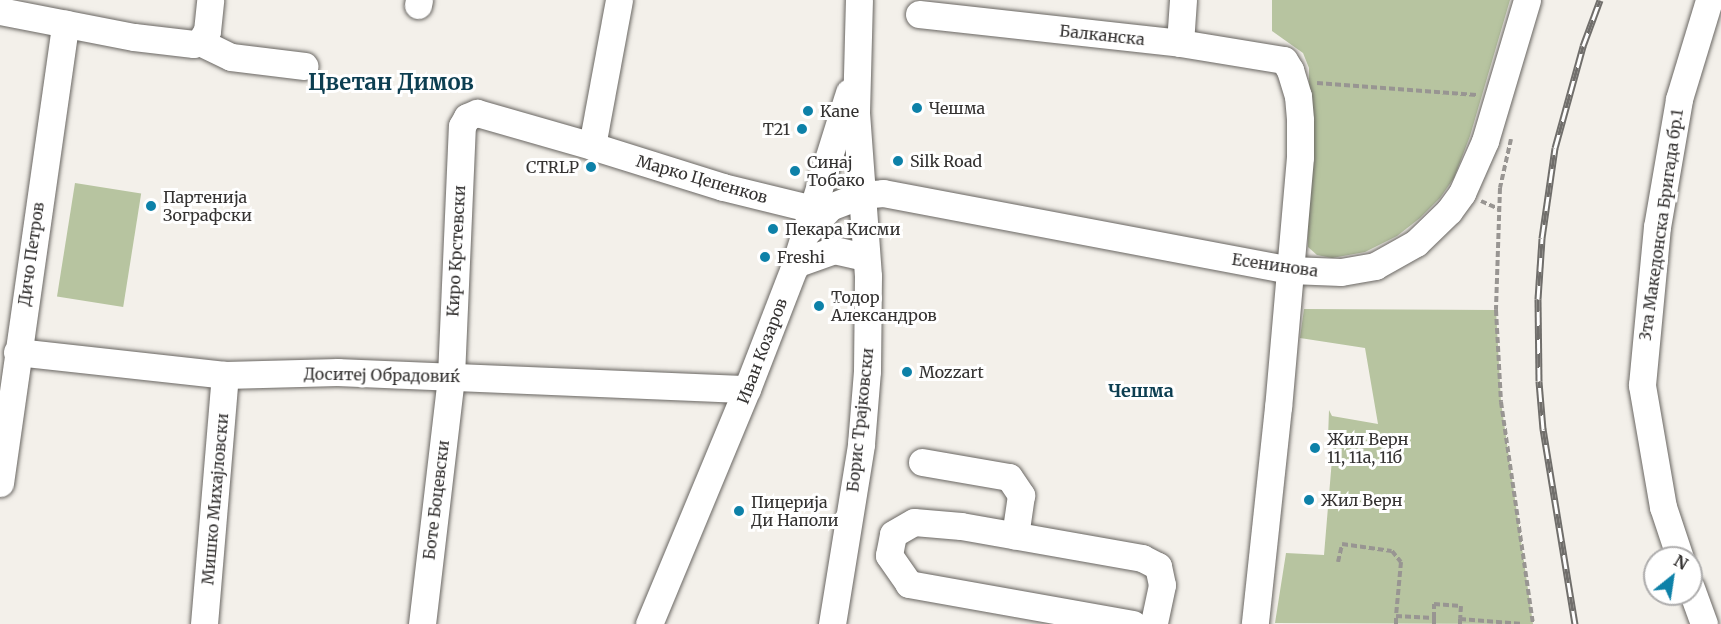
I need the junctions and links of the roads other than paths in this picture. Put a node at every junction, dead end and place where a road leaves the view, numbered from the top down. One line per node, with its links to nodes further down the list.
1 (210, 0): 10 (street)
2 (619, 0): 15 (street)
3 (858, 0): 13 (street, Борис Трајковски)
4 (1183, 0): 11 (street)
5 (1527, 0): 20 (street, Есенинова)
6 (1709, 0): 28 (street, 3та Македонска Бригада бр.1)
7 (0, 11): 9 (street)
8 (920, 14): 11 (street, Балканска)
9 (65, 24): 10 (street); 21 (street, Дичо Петров)
10 (200, 42): 12 (street)
11 (1180, 43): 20 (street, Балканска)
12 (304, 66)
13 (856, 71): 16 (street, Борис Трајковски); 17 (street, Иван Козаров)
14 (462, 126): 15 (street, Марко Цепенков); 23 (street, Киро Крстевски)
15 (592, 146): 17 (street, Марко Цепенков)
16 (861, 195): 17 (street); 18 (street, Борис Трајковски); 20 (street, Есенинова)
17 (809, 221): 19 (street, Иван Козаров)
18 (865, 257): 19 (street); 33 (street, Борис Трајковски)
19 (795, 264): 24 (street, Иван Козаров)
20 (1290, 270): 36 (street)
21 (17, 352): 22 (street, Доситеј Обрадовиќ); 26 (street, Дичо Петров)
22 (225, 375): 23 (street, Доситеј Обрадовиќ); 30 (street, Мишко Михајловски)
23 (451, 376): 24 (street, Доситеј Обрадовиќ); 31 (street, Боте Боцевски)
24 (747, 389): 32 (street, Иван Козаров)
25 (922, 462): 27 (street)
26 (0, 483)
27 (1015, 536): 34 (street); 35 (street)
28 (1676, 546)
29 (1698, 606): 37 (street)
30 (204, 624)
31 (422, 624)
32 (649, 624)
33 (832, 624)
34 (1133, 624)
35 (1154, 624)
36 (1255, 624)
37 (1704, 624)

